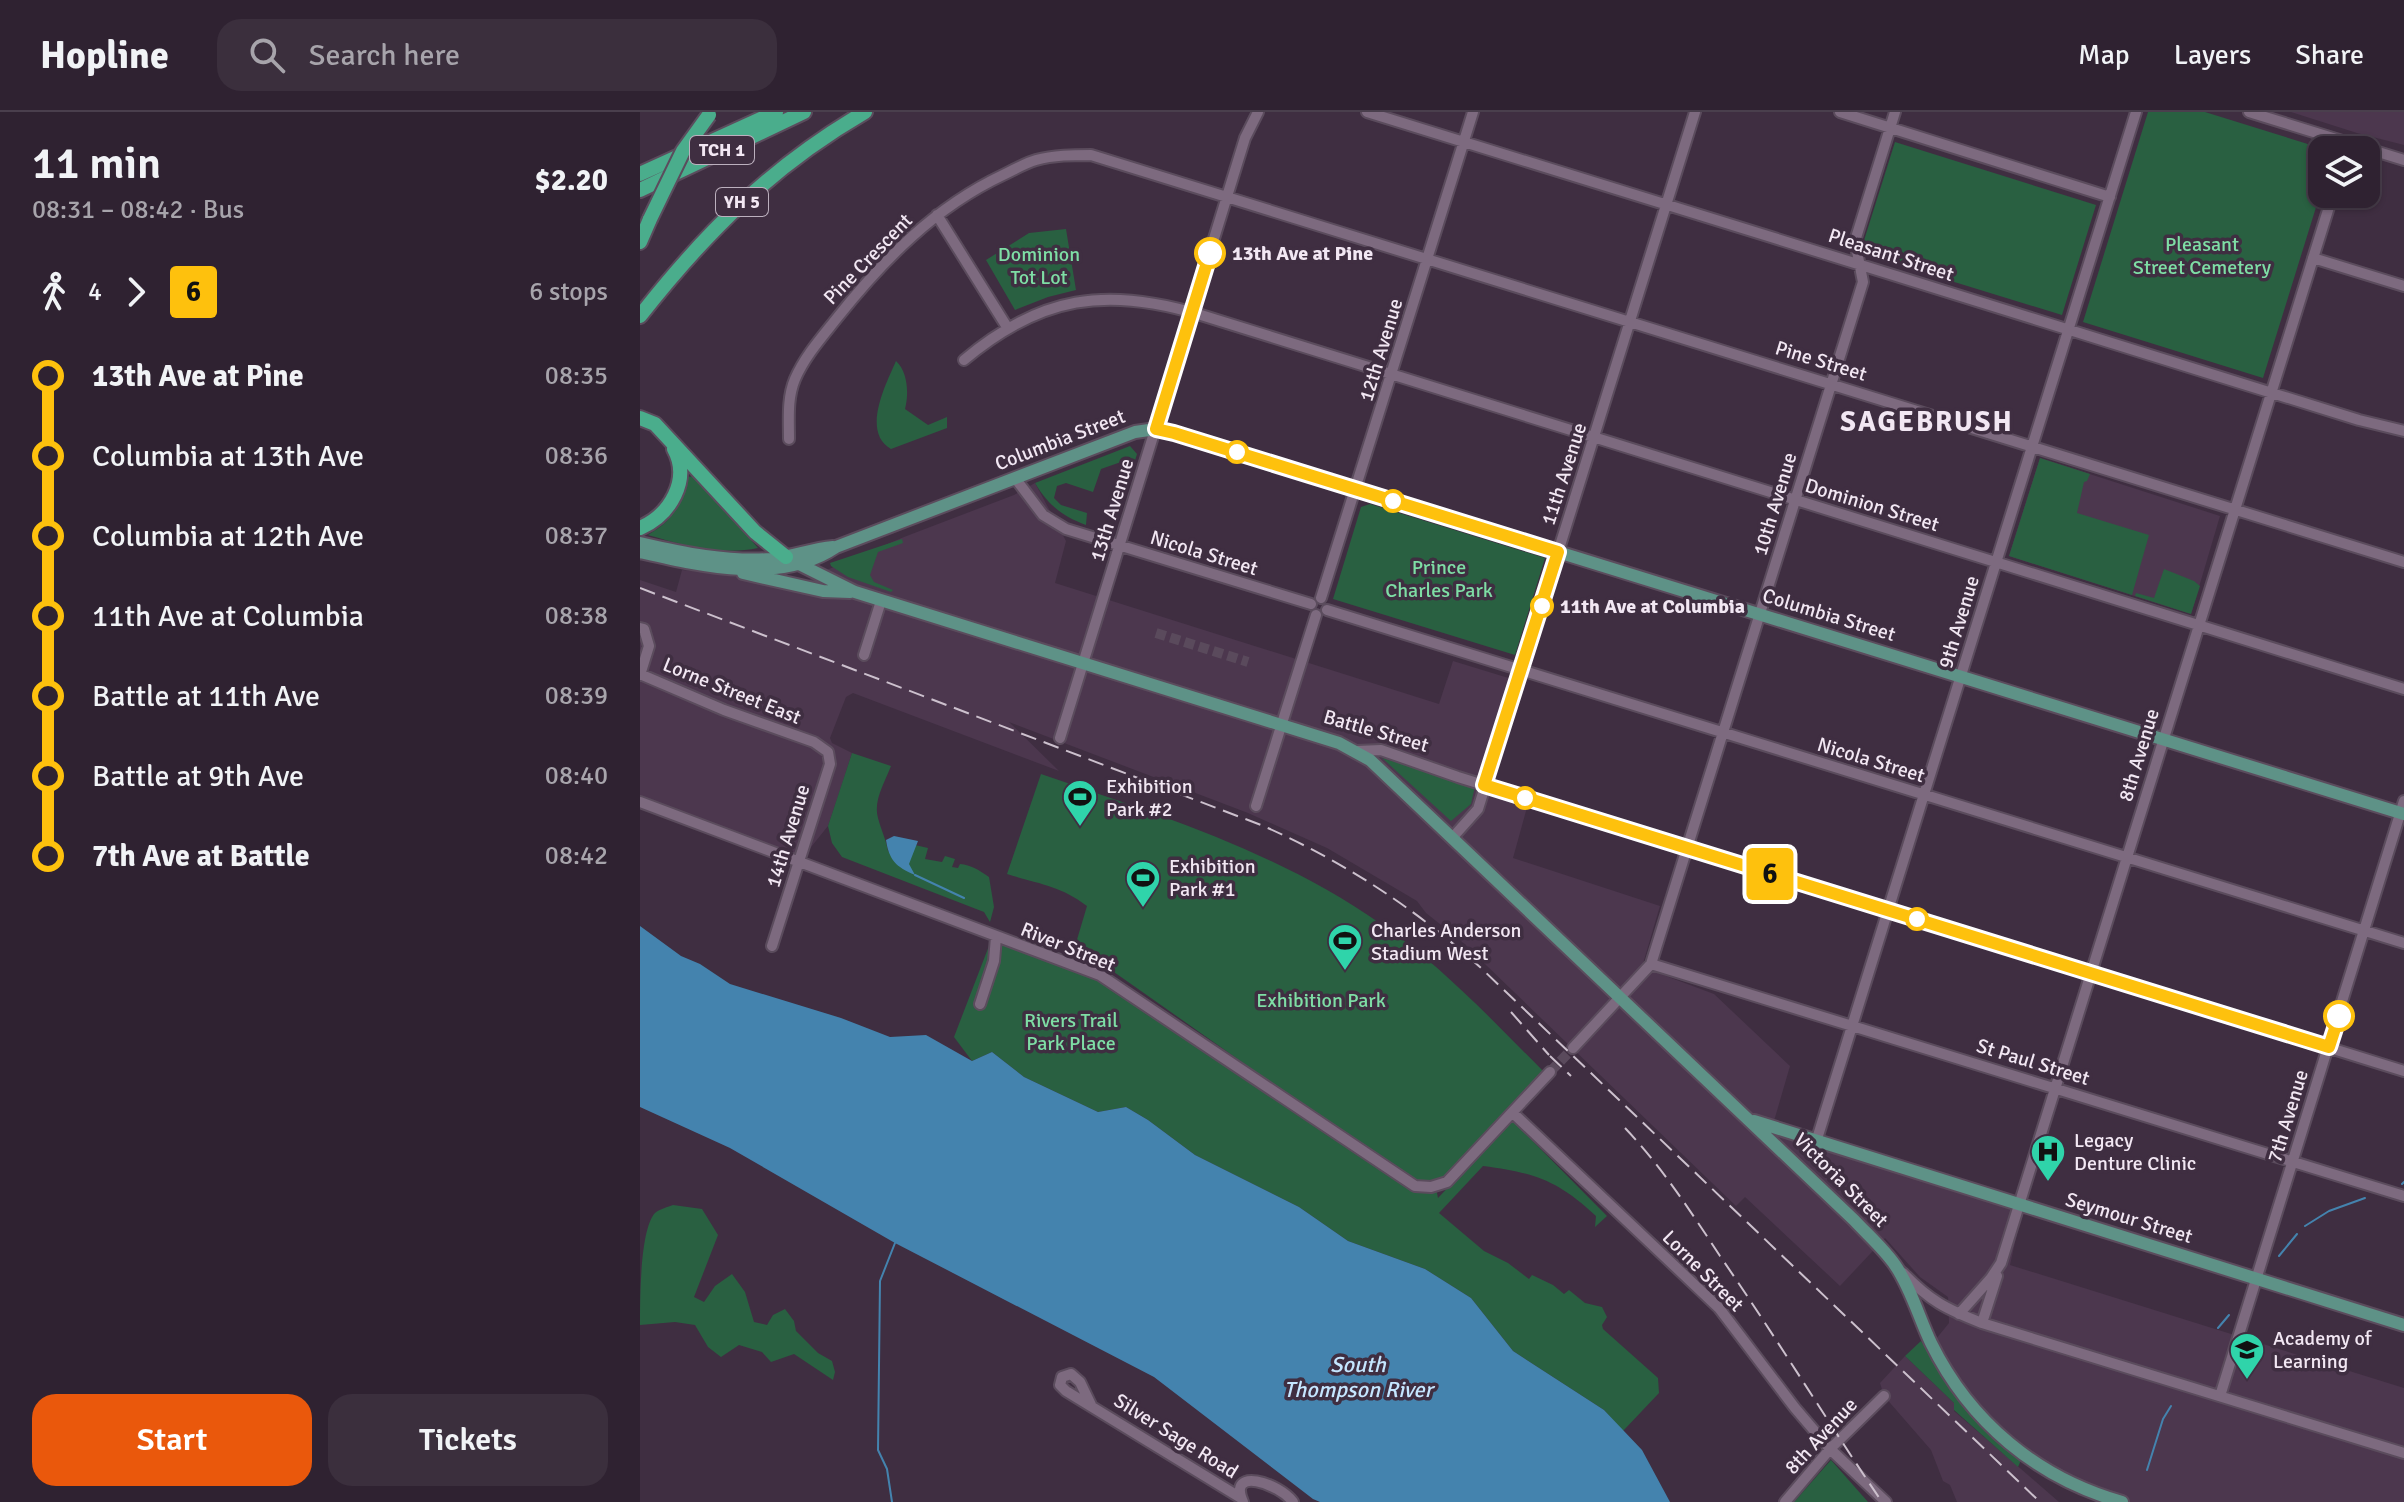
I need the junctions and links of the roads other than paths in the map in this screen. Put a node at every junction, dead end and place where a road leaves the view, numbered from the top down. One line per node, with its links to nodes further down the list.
1 (776, 112): 18 (highway, TCH 1)
2 (804, 112): 19 (highway, TCH 1)
3 (865, 112): 31 (highway, YH 5)
4 (1258, 112): 20 (street, 13th Avenue)
5 (1367, 112): 15 (street, Pleasant Street)
6 (1473, 112): 15 (street, 12th Avenue)
7 (1695, 112): 22 (street, 11th Avenue)
8 (1840, 112): 13 (street)
9 (1895, 112): 13 (street, 10th Avenue)
10 (2136, 112): 21 (street, 9th Avenue)
11 (2249, 112): 14 (street)
12 (711, 114): 25 (highway, bridge)
13 (1890, 127): 21 (street); 28 (street, 10th Avenue)
14 (2318, 136)
15 (1464, 142): 22 (street, Pleasant Street); 26 (street, 12th Avenue)
16 (2380, 154): 17 (street)
17 (2404, 160)
18 (640, 174)
19 (640, 190)
20 (1227, 195): 24 (street, Pine Crescent); 26 (street, Pine Street); 30 (street, 13th Avenue)
21 (2110, 197): 34 (street, 9th Avenue)
22 (1667, 204): 28 (street, Pleasant Street); 32 (street, 11th Avenue)
23 (2329, 208): 27 (street, 8th Avenue)
24 (937, 215): 33 (street); 44 (street, Pine Crescent)
25 (640, 242)
26 (1428, 258): 32 (street, Pine Street); 36 (street, 12th Avenue)
27 (2313, 258): 29 (street); 38 (street, 8th Avenue)
28 (1858, 263): 34 (street, Pleasant Street); 37 (street, 10th Avenue)
29 (2404, 286)
30 (1192, 312): 33 (street, Dominion Street); 36 (street, Dominion Street); 40 (street, 13th Avenue)
31 (640, 316)
32 (1630, 321): 37 (street, Pine Street); 43 (street, 11th Avenue)
33 (1007, 327): 35 (street, Dominion Street)
34 (2069, 331): 38 (street, Pleasant Street); 45 (street, 9th Avenue)
35 (964, 360)
36 (1391, 374): 43 (street, Dominion Street); 47 (street, 12th Avenue)
37 (1832, 384): 45 (street, Pine Street); 48 (street, 10th Avenue)
38 (2271, 393): 41 (street, Pleasant Street); 49 (street, 8th Avenue)
39 (640, 418): 42 (highway)
40 (1156, 429): 46 (main road, Columbia Street); 47 (main road, Columbia Street); 53 (street, 13th Avenue)
41 (2404, 431)
42 (668, 438): 50 (highway); 56 (highway)
43 (1594, 438): 48 (street, Dominion Street); 55 (street, 11th Avenue)
44 (789, 439)
45 (2032, 447): 49 (street, Pine Street); 58 (street, 9th Avenue)
46 (1015, 478): 52 (main road, Columbia Street); 53 (street, Nicola Street)
47 (1355, 489): 55 (main road, Columbia Street); 62 (street, 12th Avenue)
48 (1795, 500): 58 (street, Dominion Street); 67 (street, 10th Avenue)
49 (2235, 509): 57 (street, Pine Street); 68 (street, 8th Avenue)
50 (640, 528)
51 (640, 543): 56 (main road, Battle Street)
52 (836, 547): 56 (main road, Columbia Street); 59 (main road, Columbia Street)
53 (1120, 547): 64 (street, Nicola Street); 71 (street, 13th Avenue)
54 (640, 552): 60 (main road)
55 (1558, 552): 67 (main road, Columbia Street); 72 (street, 11th Avenue)
56 (786, 557): 59 (main road, Battle Street)
57 (2404, 562)
58 (1997, 563): 68 (street, Dominion Street); 74 (street, 9th Avenue)
59 (800, 564): 60 (main road); 61 (main road, Battle Street)
60 (720, 567): 61 (main road)
61 (855, 592): 63 (main road, Battle Street)
62 (1321, 598): 64 (street); 65 (street)
63 (881, 601): 70 (street); 71 (main road, Battle Street)
64 (1311, 604): 66 (street)
65 (1327, 610): 66 (street); 72 (street, Nicola Street)
66 (1316, 615): 76 (street)
67 (1760, 615): 74 (main road, Columbia Street); 77 (street, 10th Avenue)
68 (2199, 626): 75 (street, Dominion Street); 79 (street, 8th Avenue)
69 (640, 628): 73 (street, Lorne Street East)
70 (864, 655)
71 (1082, 663): 76 (main road, Battle Street); 78 (street, 13th Avenue)
72 (1521, 671): 77 (street, Nicola Street); 82 (street, 11th Avenue)
73 (640, 675): 80 (street, Lorne Street East)
74 (1961, 677): 79 (main road, Columbia Street); 83 (street, 9th Avenue)
75 (2404, 689)
76 (1281, 725): 81 (main road, Battle Street); 85 (street)
77 (1723, 733): 83 (street, Nicola Street); 88 (street, 10th Avenue)
78 (1060, 738)
79 (2163, 740): 86 (main road, Columbia Street); 89 (street, 8th Avenue)
80 (814, 742): 90 (street, 14th Avenue)
81 (1357, 751): 82 (street, Battle Street); 87 (main road, Victoria Street)
82 (1484, 785): 87 (street, 11th Avenue); 88 (street, Battle Street)
83 (1924, 795): 89 (street, Nicola Street); 91 (street, 9th Avenue)
84 (640, 802): 90 (street, River Street)
85 (1256, 806)
86 (2403, 810): 92 (street, 7th Avenue)
87 (1453, 837): 98 (main road, Victoria Street)
88 (1687, 848): 91 (street, Battle Street); 96 (street, 10th Avenue)
89 (2126, 857): 92 (street, Nicola Street); 97 (street, 8th Avenue)
90 (799, 862): 93 (street, River Street); 95 (street, 14th Avenue)
91 (1888, 911): 97 (street, Battle Street); 100 (street, 9th Avenue)
92 (2365, 931): 94 (street, Nicola Street); 101 (street, 7th Avenue)
93 (996, 937): 99 (street); 106 (street, River Street)
94 (2404, 943)
95 (772, 946)
96 (1651, 964): 98 (street, 10th Avenue); 100 (street, St Paul Street)
97 (2090, 974): 101 (street, Battle Street); 105 (street, 8th Avenue)
98 (1620, 998): 102 (street, 10th Avenue); 107 (main road, Victoria Street)
99 (980, 1004)
100 (1853, 1026): 105 (street, St Paul Street); 108 (street, 9th Avenue)
101 (2329, 1047): 103 (street, Battle Street); 109 (street, 7th Avenue)
102 (1573, 1048)
103 (2404, 1071)
104 (1550, 1072): 106 (street)
105 (2056, 1088): 109 (street, St Paul Street); 111 (street, 8th Avenue)
106 (1513, 1113): 121 (street, Lorne Street)
107 (1751, 1120): 108 (main road, Seymour Street); 113 (main road, Victoria Street)
108 (1816, 1142): 111 (main road, Seymour Street)
109 (2293, 1162): 110 (street, St Paul Street); 114 (street, 7th Avenue)
110 (2404, 1196)
111 (2020, 1205): 112 (street, 8th Avenue); 114 (main road, Seymour Street)
112 (2001, 1263): 115 (street, 8th Avenue); 116 (street)
113 (1896, 1266): 115 (street, Victoria Street); 127 (main road)
114 (2257, 1279): 117 (main road, Seymour Street); 119 (street, 7th Avenue)
115 (1959, 1314): 116 (street, Victoria Street)
116 (1982, 1323): 119 (street, Victoria Street)
117 (2404, 1325)
118 (1884, 1396): 121 (street, 8th Avenue)
119 (2220, 1396): 122 (street, Victoria Street)
120 (1091, 1405): 123 (street, Silver Sage Road)
121 (1830, 1449): 125 (street, 8th Avenue); 126 (street, Lorne Street)
122 (2404, 1453)
123 (1242, 1500): 124 (street, Silver Sage Road)
124 (1293, 1502)
125 (1785, 1502)
126 (1886, 1502)
127 (2122, 1502)

